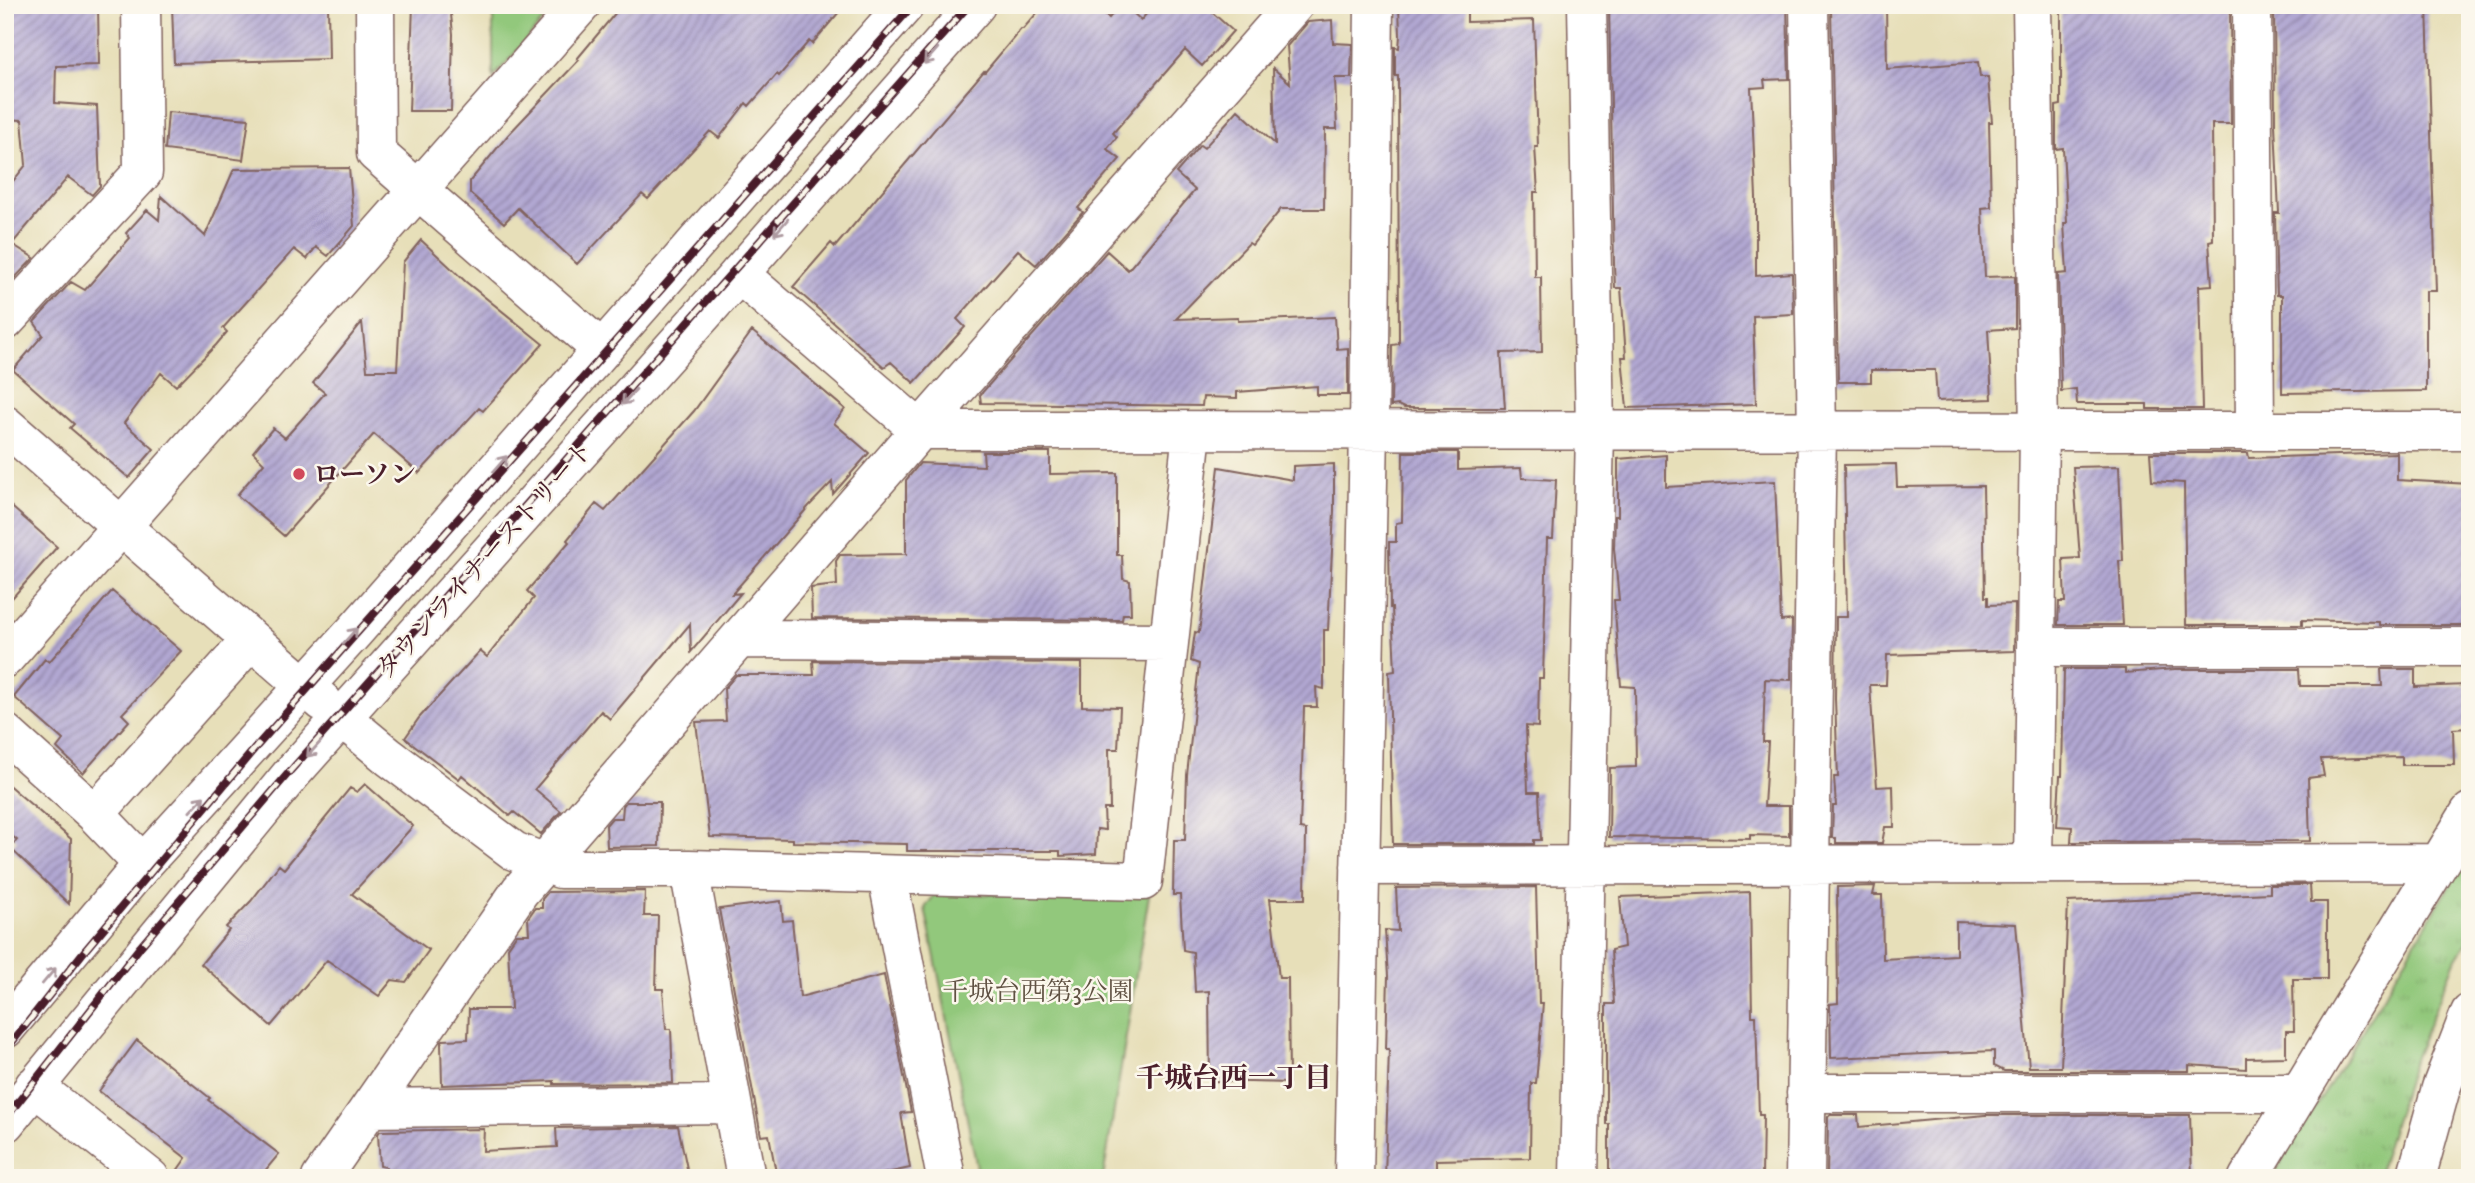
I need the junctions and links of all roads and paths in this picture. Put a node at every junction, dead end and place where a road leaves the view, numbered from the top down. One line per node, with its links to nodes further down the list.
1 (141, 5): 14 (street)
2 (375, 5): 12 (street)
3 (581, 5): 12 (street)
4 (905, 5): 15 (street, タウンライナーストリート)
5 (976, 5): 13 (street, タウンライナーストリート, one-way to 13)
6 (1294, 5): 17 (street)
7 (1374, 5): 19 (street)
8 (1587, 5): 20 (street)
9 (1809, 5): 18 (street)
10 (2032, 5): 21 (street)
11 (2252, 5): 22 (street)
12 (418, 189): 15 (street); 25 (street)
13 (739, 274): 17 (street); 33 (street, タウンライナーストリート, one-way to 33)
14 (5, 321)
15 (601, 349): 32 (street, タウンライナーストリート, one-way to 15)
16 (5, 425): 25 (street)
17 (920, 430): 24 (street); 26 (street)
18 (1817, 430): 20 (street); 21 (street); 40 (street)
19 (1369, 431): 20 (street); 24 (street); 43 (street)
20 (1595, 431): 42 (street)
21 (2039, 431): 22 (street); 29 (street)
22 (2255, 431): 23 (street)
23 (2470, 431)
24 (1192, 432): 28 (street)
25 (120, 526): 27 (street); 31 (street)
26 (739, 639): 28 (street); 37 (street)
27 (251, 640): 32 (street); 36 (street)
28 (1169, 642): 45 (street)
29 (2036, 647): 30 (street); 41 (street)
30 (2470, 647)
31 (5, 658)
32 (305, 686): 33 (street); 39 (street, タウンライナーストリート, one-way to 32)
33 (342, 718): 37 (street); 48 (street, タウンライナーストリート, one-way to 48)
34 (5, 733): 36 (street)
35 (2470, 812): 38 (street)
36 (94, 814): 39 (street)
37 (544, 863): 44 (street); 52 (street)
38 (2439, 863): 41 (street); 50 (street)
39 (143, 864): 47 (street, タウンライナーストリート, one-way to 39)
40 (1811, 864): 41 (street); 42 (street); 49 (street)
41 (2033, 864)
42 (1586, 865): 43 (street); 59 (street)
43 (1360, 866): 58 (street)
44 (689, 869): 45 (street); 51 (street)
45 (887, 875): 57 (street)
46 (2470, 1013): 62 (street)
47 (5, 1029)
48 (34, 1086): 53 (street, タウンライナーストリート); 54 (street)
49 (1806, 1093): 50 (street); 60 (street)
50 (2299, 1093): 61 (street)
51 (732, 1104): 52 (street); 56 (street)
52 (370, 1108): 55 (street)
53 (5, 1123)
54 (150, 1178)
55 (321, 1178)
56 (746, 1178)
57 (946, 1178)
58 (1354, 1178)
59 (1579, 1178)
60 (1805, 1178)
61 (2248, 1178)
62 (2416, 1178)

